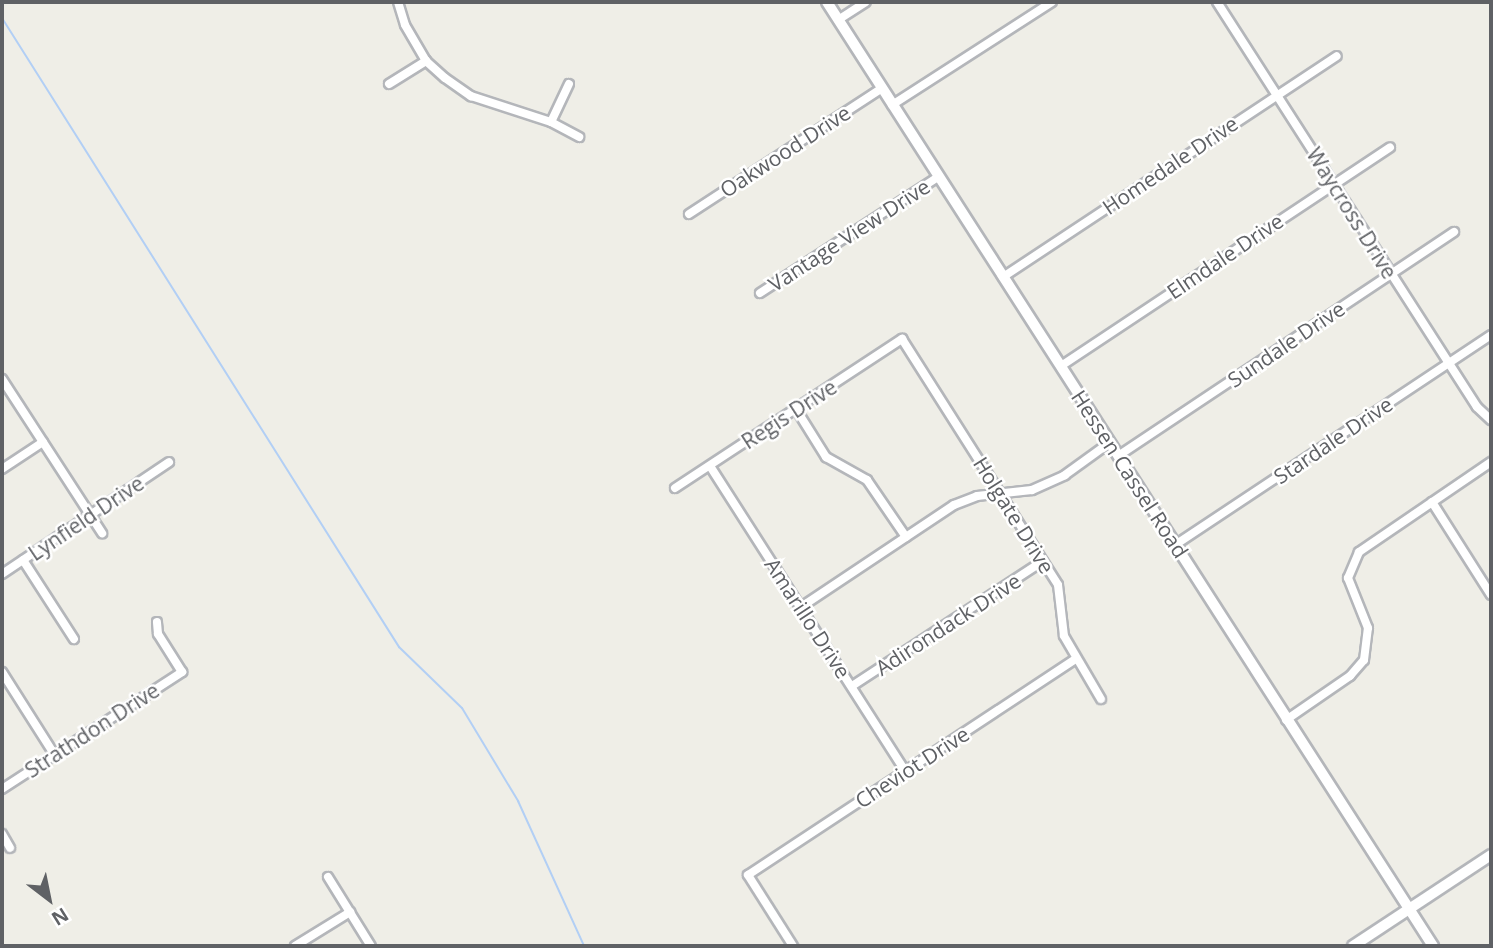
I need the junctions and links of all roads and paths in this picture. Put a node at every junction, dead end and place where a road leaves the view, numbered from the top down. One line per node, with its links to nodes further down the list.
1 (398, 2): 8 (street)
2 (827, 2): 6 (main road, Hessen Cassel Road)
3 (866, 2): 6 (street)
4 (1052, 2): 13 (street)
5 (1217, 2): 12 (street, Waycross Drive)
6 (838, 20): 11 (main road, Hessen Cassel Road)
7 (1338, 56): 12 (street, Homedale Drive)
8 (426, 61): 9 (street); 14 (street)
9 (389, 84)
10 (569, 84): 14 (street)
11 (882, 88): 13 (main road, Hessen Cassel Road); 19 (street, Oakwood Drive)
12 (1277, 94): 18 (street, Waycross Drive); 22 (street, Homedale Drive)
13 (892, 105): 17 (main road, Hessen Cassel Road)
14 (551, 122): 15 (street)
15 (579, 137)
16 (1390, 147): 18 (street, Elmdale Drive)
17 (939, 177): 22 (main road, Hessen Cassel Road); 23 (street, Vantage View Drive)
18 (1333, 184): 21 (street, Waycross Drive); 27 (street, Elmdale Drive)
19 (688, 214)
20 (1454, 232): 21 (street, Sundale Drive)
21 (1391, 274): 26 (street, Waycross Drive); 33 (street, Sundale Drive)
22 (1003, 277): 27 (main road, Hessen Cassel Road)
23 (760, 293)
24 (1491, 335): 26 (street, Stardale Drive)
25 (902, 340): 29 (street, Regis Drive); 39 (street, Holgate Drive)
26 (1449, 363): 30 (street, Waycross Drive); 44 (street, Stardale Drive)
27 (1061, 366): 32 (main road, Hessen Cassel Road)
28 (2, 379): 31 (street)
29 (796, 409): 36 (street, Regis Drive); 43 (street)
30 (1491, 420)
31 (43, 442): 37 (street); 41 (street)
32 (1110, 443): 33 (main road, Hessen Cassel Road); 39 (street)
33 (1118, 456): 44 (main road, Hessen Cassel Road)
34 (169, 462): 41 (street, Lynfield Drive)
35 (1491, 462): 40 (street)
36 (710, 466): 38 (street, Regis Drive); 49 (street, Amarillo Drive)
37 (2, 469)
38 (675, 488)
39 (1000, 492): 43 (street); 46 (street, Holgate Drive)
40 (1432, 502): 48 (street); 56 (street)
41 (91, 516): 42 (street); 45 (street, Lynfield Drive)
42 (102, 533)
43 (906, 537): 49 (street)
44 (1175, 545): 56 (main road, Hessen Cassel Road)
45 (23, 560): 47 (street, Lynfield Drive); 51 (street)
46 (1043, 561): 52 (street, Holgate Drive); 54 (street, Adirondack Drive)
47 (2, 574)
48 (1491, 595)
49 (801, 607): 54 (street, Amarillo Drive)
50 (157, 622): 57 (street, Strathdon Drive)
51 (74, 639)
52 (1076, 659): 55 (street, Holgate Drive); 58 (street, Cheviot Drive)
53 (2, 672): 57 (street)
54 (852, 687): 58 (street, Amarillo Drive)
55 (1101, 699)
56 (1286, 720): 64 (main road, Hessen Cassel Road)
57 (54, 754): 59 (street, Strathdon Drive)
58 (905, 771): 68 (street, Cheviot Drive)
59 (2, 789)
60 (2, 834): 61 (street)
61 (10, 848)
62 (1491, 855): 64 (main road)
63 (328, 877): 65 (street)
64 (1410, 908): 69 (main road); 70 (main road, Hessen Cassel Road)
65 (350, 912): 66 (street); 67 (street)
66 (295, 946)
67 (371, 946)
68 (793, 946)
69 (1353, 946)
70 (1433, 946)

